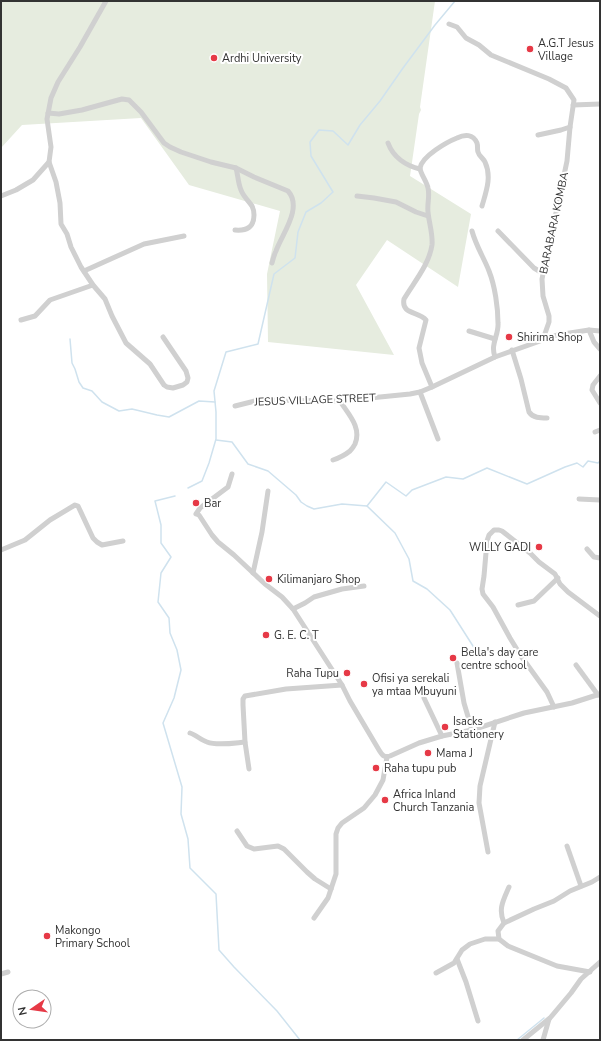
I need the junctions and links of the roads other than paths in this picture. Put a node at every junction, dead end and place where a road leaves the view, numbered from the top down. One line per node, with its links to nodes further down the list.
1 (106, 1): 5 (street)
2 (449, 24): 4 (street)
3 (600, 104): 4 (street)
4 (573, 105): 6 (street, BARABARA KOMBA)
5 (48, 113): 9 (street); 10 (street)
6 (570, 127): 7 (street); 22 (street, BARABARA KOMBA)
7 (538, 135)
8 (388, 144): 11 (street)
9 (49, 162): 12 (street); 21 (street)
10 (236, 168): 16 (street); 20 (street)
11 (420, 169): 14 (street); 15 (street)
12 (1, 196)
13 (357, 196): 15 (street)
14 (482, 206)
15 (428, 216): 35 (street)
16 (235, 230)
17 (472, 231): 29 (street)
18 (498, 231): 22 (street)
19 (184, 236): 21 (street)
20 (272, 263)
21 (84, 271): 23 (street)
22 (544, 271): 30 (street, BARABARA KOMBA)
23 (93, 285): 24 (street); 28 (street)
24 (21, 320)
25 (589, 330): 27 (street, JESUS VILLAGE STREET); 30 (street, JESUS VILLAGE STREET); 31 (street)
26 (469, 331): 29 (street)
27 (600, 331)
28 (163, 336)
29 (495, 339): 33 (street)
30 (543, 340): 32 (street, JESUS VILLAGE STREET)
31 (600, 349)
32 (512, 350): 33 (street, JESUS VILLAGE STREET); 40 (street)
33 (495, 357): 35 (street, JESUS VILLAGE STREET)
34 (600, 376): 38 (street)
35 (432, 387): 36 (street, JESUS VILLAGE STREET)
36 (420, 392): 37 (street, JESUS VILLAGE STREET); 41 (street)
37 (340, 401): 39 (street, JESUS VILLAGE STREET); 42 (street)
38 (600, 403)
39 (235, 406)
40 (547, 418)
41 (438, 439)
42 (333, 460)
43 (232, 474): 51 (street)
44 (268, 490): 51 (street)
45 (579, 499): 46 (street)
46 (600, 500)
47 (123, 540): 49 (street)
48 (587, 549): 50 (street)
49 (1, 550)
50 (600, 558)
51 (254, 573): 55 (street)
52 (558, 578): 54 (street); 56 (street); 62 (street)
53 (364, 586): 55 (street)
54 (518, 605)
55 (294, 609): 59 (street)
56 (600, 616)
57 (457, 662): 64 (street)
58 (576, 665): 60 (street)
59 (342, 685): 67 (street); 68 (street)
60 (599, 695): 62 (street)
61 (424, 698): 66 (street)
62 (554, 707): 63 (street)
63 (495, 722): 64 (street); 72 (street)
64 (472, 730): 66 (street)
65 (190, 732): 67 (street)
66 (442, 736): 68 (street)
67 (245, 742): 69 (street)
68 (387, 757): 76 (street)
69 (249, 769)
70 (237, 831): 76 (street)
71 (567, 846): 74 (street)
72 (488, 852)
73 (600, 877): 74 (street)
74 (581, 886): 78 (street)
75 (509, 887): 78 (street)
76 (331, 889): 77 (street)
77 (314, 918)
78 (504, 923): 79 (street)
79 (499, 939): 80 (street); 83 (street)
80 (457, 959): 84 (street); 87 (street)
81 (600, 962): 83 (street)
82 (8, 972): 85 (street)
83 (590, 972): 86 (street)
84 (436, 973)
85 (1, 974)
86 (550, 1018): 88 (street); 89 (street)
87 (478, 1021)
88 (523, 1040)
89 (543, 1040)

